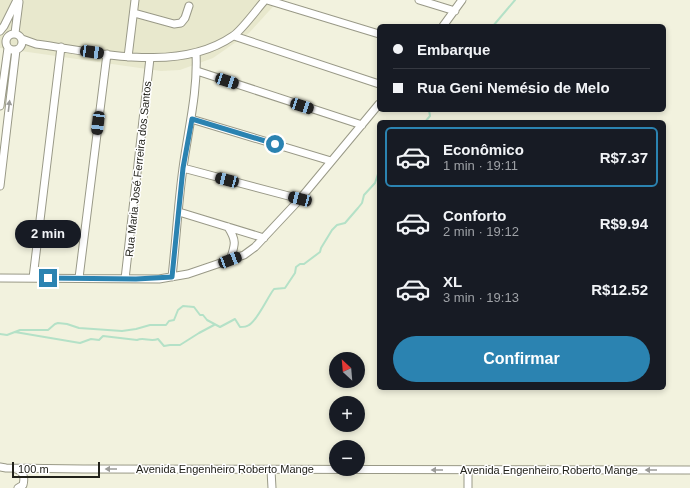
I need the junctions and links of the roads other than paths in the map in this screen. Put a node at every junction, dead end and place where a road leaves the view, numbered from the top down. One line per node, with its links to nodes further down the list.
1 (18, 0): 10 (street); 12 (street)
2 (135, 0): 8 (street)
3 (266, 0): 11 (street); 13 (street)
4 (419, 0): 7 (street)
5 (462, 0): 7 (street)
6 (189, 6): 8 (street)
7 (455, 11): 9 (street)
8 (134, 13): 21 (street)
9 (445, 24)
10 (0, 30)
11 (377, 33)
12 (7, 35): 14 (street); 16 (street)
13 (234, 36): 19 (street); 24 (street)
14 (22, 39): 15 (street); 18 (street)
15 (36, 44): 17 (street); 18 (street)
16 (5, 46): 18 (street); 25 (street)
17 (61, 47): 20 (street); 39 (street)
18 (18, 49): 31 (street, one-way to 18)
19 (196, 53): 22 (street); 23 (street)
20 (107, 54): 21 (street); 40 (street)
21 (128, 57): 22 (street)
22 (150, 58): 41 (street, Rua Maria José Ferreira dos Santos)
23 (197, 71): 27 (street); 28 (street)
24 (377, 83)
25 (0, 106)
26 (377, 106): 28 (street)
27 (192, 119): 29 (street); 30 (street)
28 (362, 125): 29 (street)
29 (331, 161): 32 (street)
30 (183, 168): 32 (street); 33 (street)
31 (0, 186)
32 (300, 199): 35 (street)
33 (179, 212): 34 (street); 37 (street)
34 (228, 227): 35 (street); 36 (street)
35 (264, 238): 36 (street)
36 (230, 260): 37 (street)
37 (172, 277): 41 (street)
38 (0, 278): 39 (street)
39 (33, 278): 40 (street)
40 (80, 278): 41 (street)
41 (125, 279)
42 (0, 467): 43 (street, Avenida Engenheiro Roberto Mange)
43 (16, 468): 44 (street, Avenida Engenheiro Roberto Mange, one-way to 43); 47 (street)
44 (271, 470): 45 (street, Avenida Engenheiro Roberto Mange, one-way to 44); 48 (street)
45 (468, 470): 46 (street, Avenida Engenheiro Roberto Mange, one-way to 45); 49 (street)
46 (690, 470)
47 (18, 488)
48 (272, 488)
49 (468, 488)

